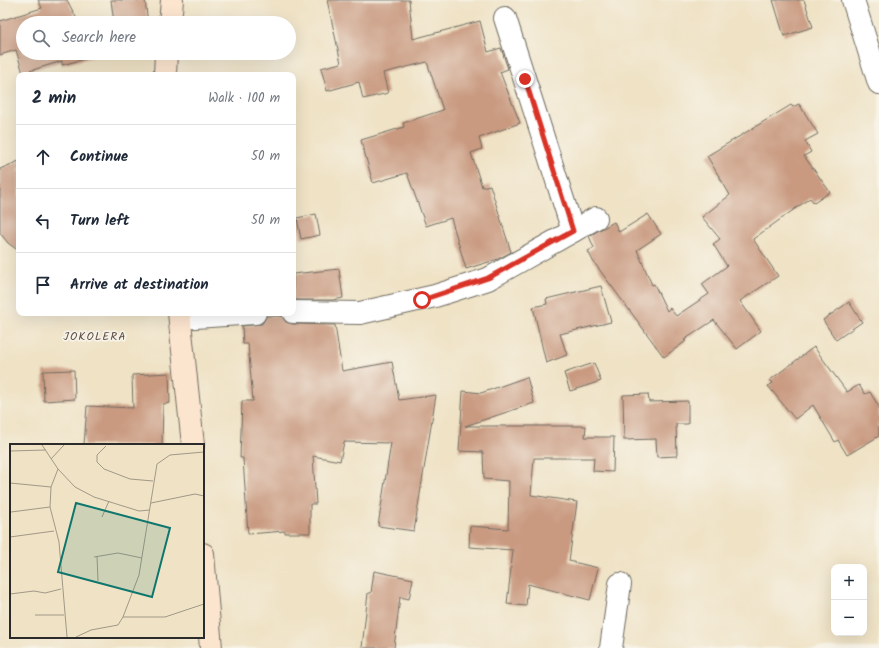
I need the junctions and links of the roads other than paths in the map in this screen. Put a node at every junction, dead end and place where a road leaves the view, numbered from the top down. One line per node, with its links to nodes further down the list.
1 (172, 0): 3 (street)
2 (853, 0): 7 (street)
3 (171, 16)
4 (505, 18): 9 (street)
5 (166, 60): 6 (street)
6 (165, 72)
7 (879, 83)
8 (596, 218): 9 (street)
9 (573, 231): 10 (street)
10 (296, 312)
11 (180, 316): 12 (street)
12 (193, 444)
13 (204, 566): 15 (street)
14 (620, 584): 16 (street)
15 (211, 648)
16 (611, 648)

